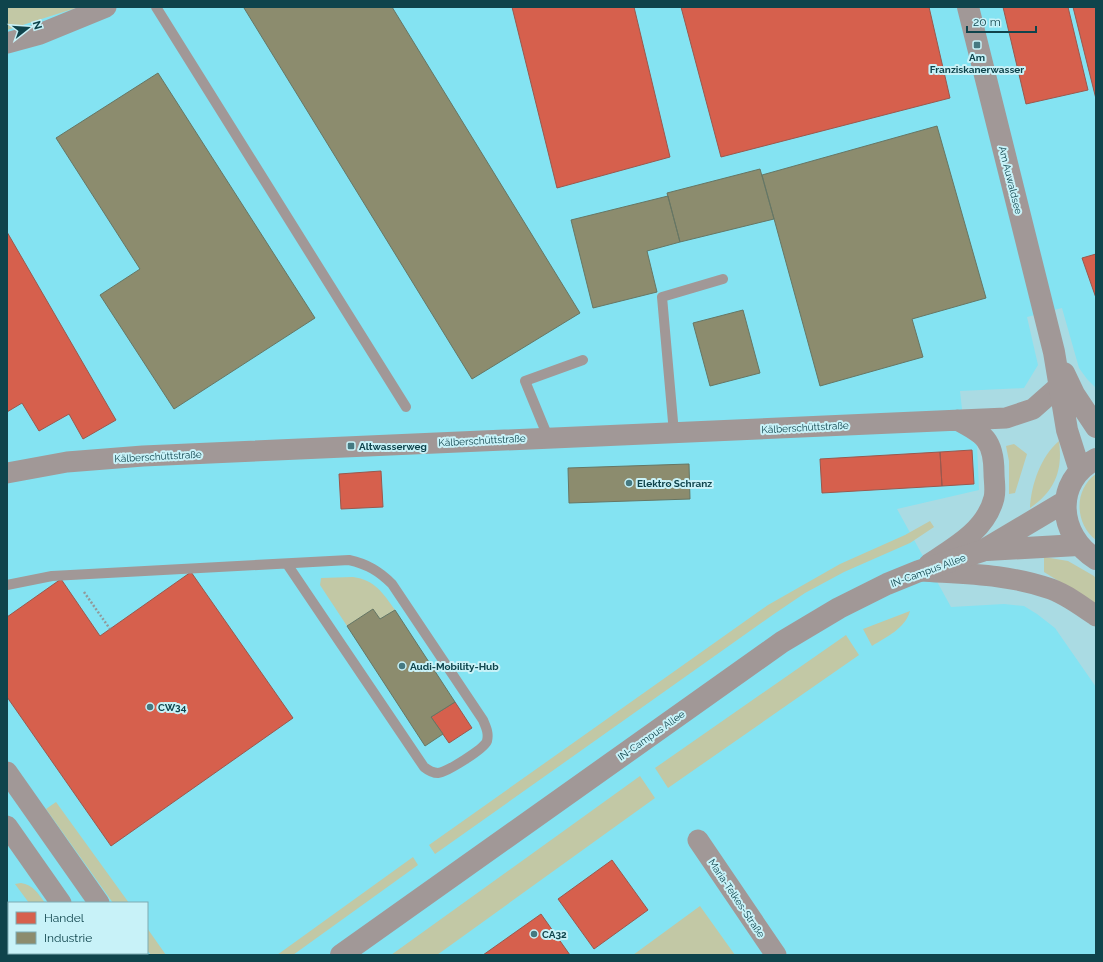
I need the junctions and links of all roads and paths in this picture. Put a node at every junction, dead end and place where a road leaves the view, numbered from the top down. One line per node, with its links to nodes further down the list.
1 (106, 7): 4 (street)
2 (156, 7): 9 (lane)
3 (968, 7): 6 (street, Am Auwaldsee)
4 (7, 44)
5 (723, 280): 12 (lane)
6 (1054, 352): 8 (street, Am Auwaldsee); 11 (street, Am Auwaldsee)
7 (583, 360): 13 (lane)
8 (1059, 386): 10 (street, Kälberschüttstraße); 14 (street, Am Auwaldsee)
9 (406, 407)
10 (957, 420): 12 (street, Kälberschüttstraße); 21 (street)
11 (1096, 427)
12 (674, 433): 13 (street, Kälberschüttstraße)
13 (548, 437): 15 (street, Kälberschüttstraße)
14 (1088, 465): 16 (street)
15 (7, 473)
16 (1066, 501): 17 (street); 18 (street, IN-Campus Allee)
17 (1078, 545): 18 (street, IN-Campus Allee); 19 (street)
18 (982, 551): 21 (street, IN-Campus Allee)
19 (1096, 559)
20 (287, 564): 20 (lane); 22 (lane)
21 (919, 571): 24 (street); 31 (street, IN-Campus Allee)
22 (72, 575): 23 (lane); 25 (path)
23 (7, 585)
24 (1096, 616)
25 (110, 629)
26 (7, 772): 30 (street)
27 (7, 826): 29 (street)
28 (698, 840): 32 (street, Maria-Telkes-Straße)
29 (60, 902)
30 (98, 902)
31 (341, 955)
32 (776, 955)

